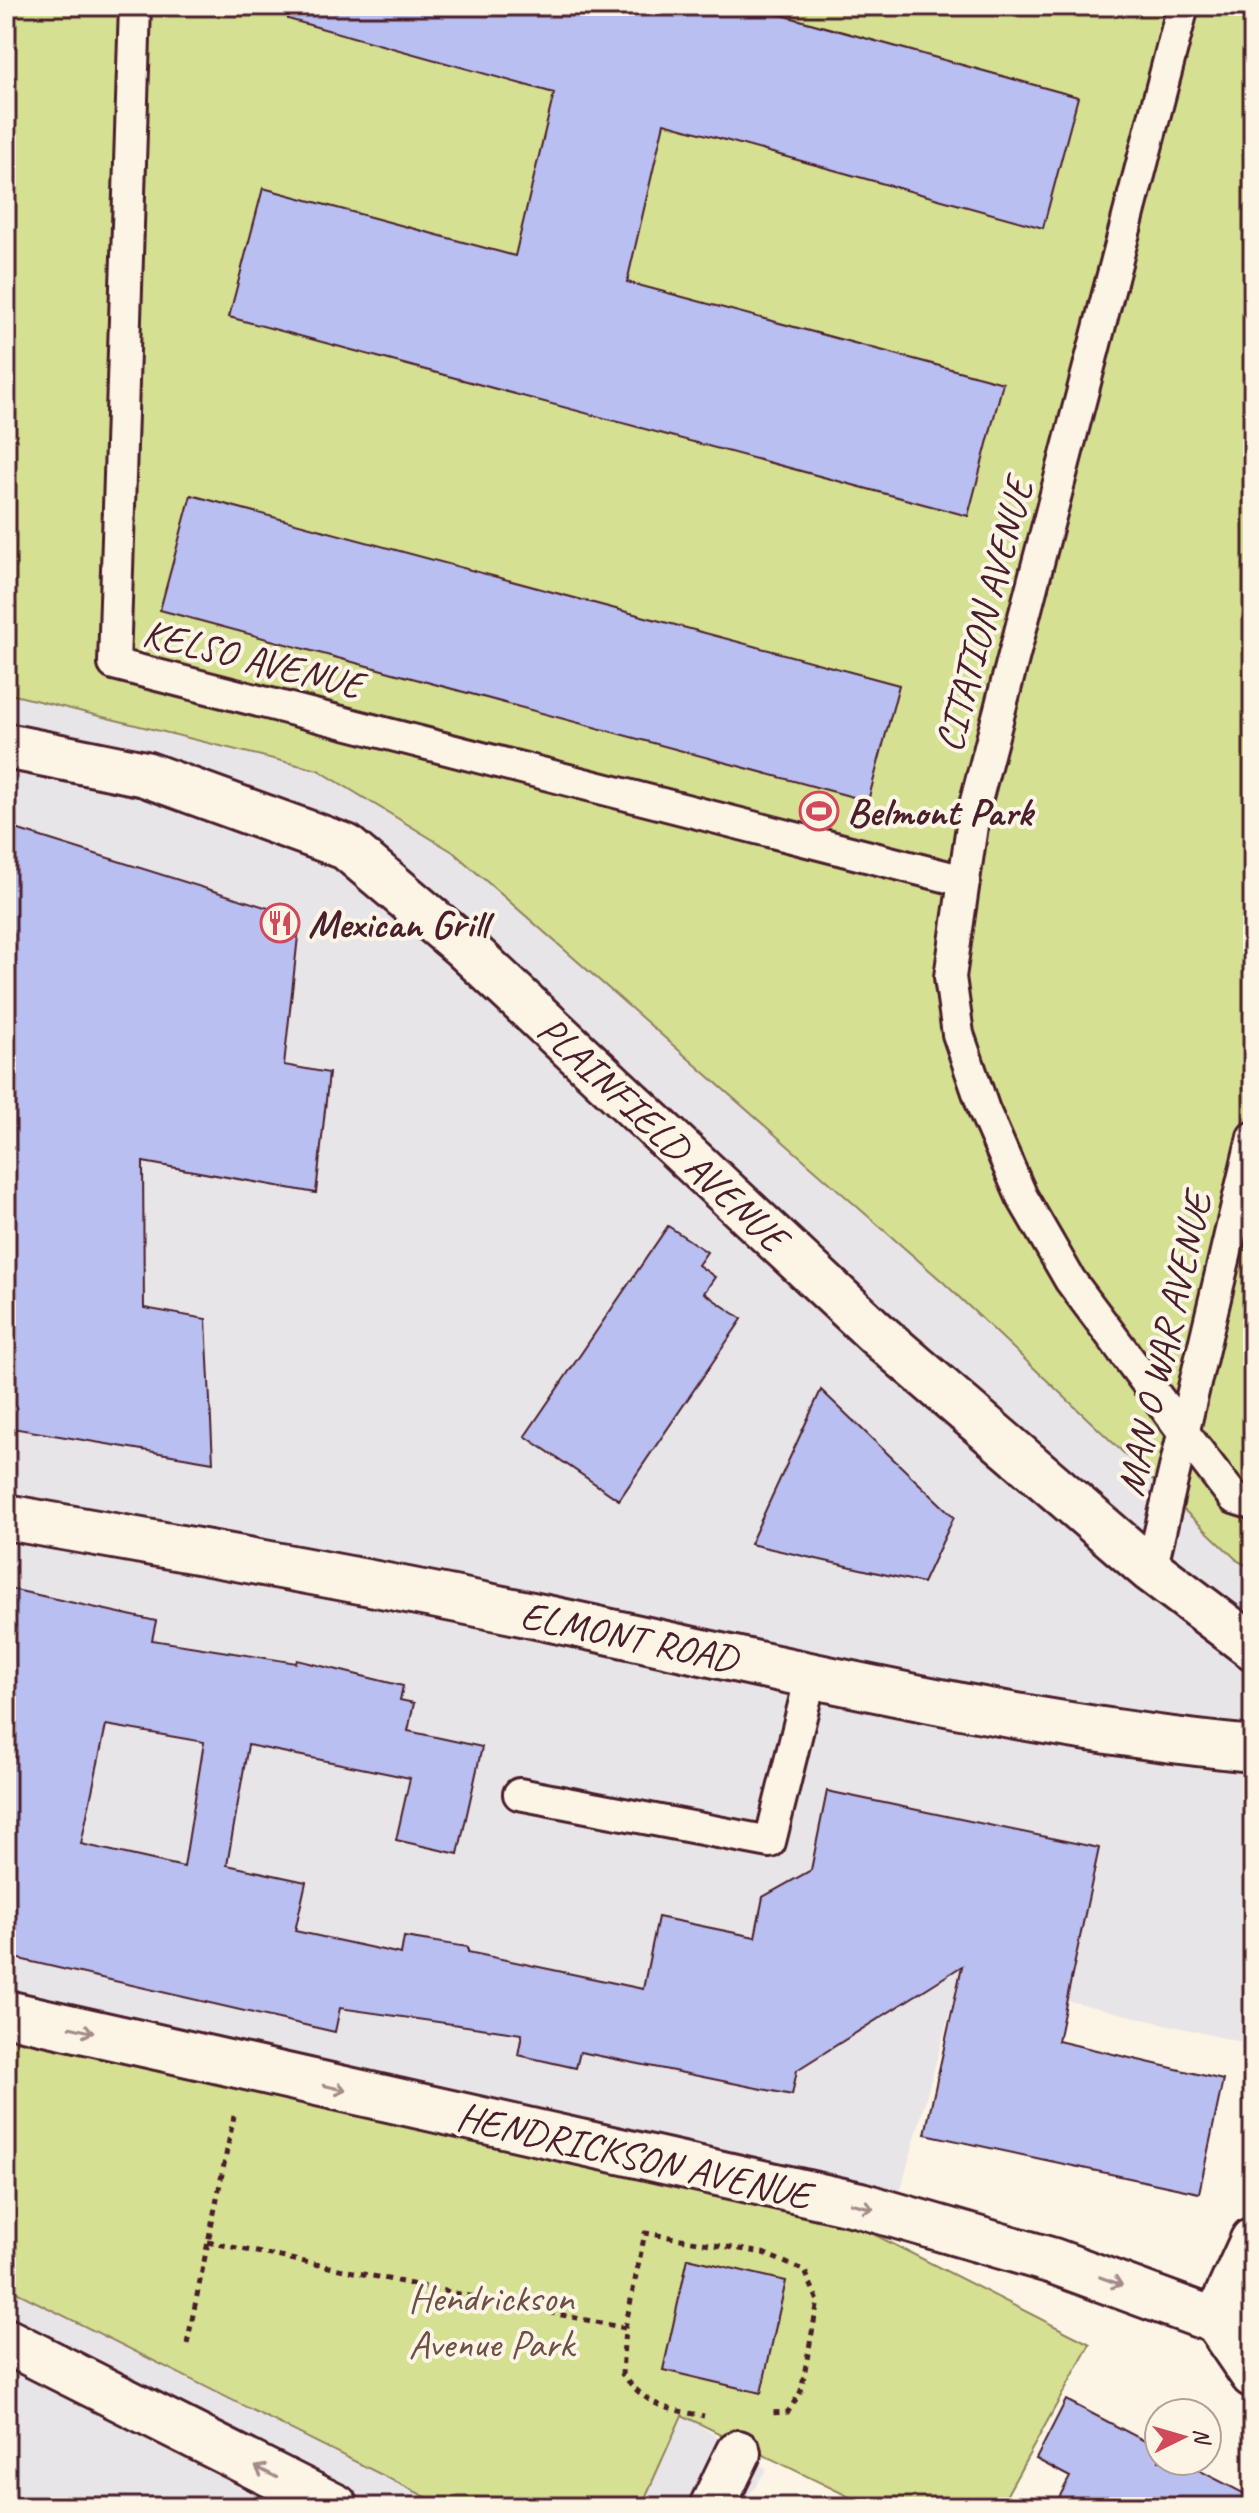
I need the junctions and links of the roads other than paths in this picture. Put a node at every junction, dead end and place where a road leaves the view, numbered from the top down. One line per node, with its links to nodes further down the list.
1 (135, 6): 4 (lane, KELSO AVENUE)
2 (1183, 6): 4 (lane, CITATION AVENUE)
3 (6, 746): 9 (main road, PLAINFIELD AVENUE)
4 (964, 881): 6 (lane, CITATION AVENUE)
5 (1253, 1137): 6 (lane, MAN O WAR AVENUE)
6 (1184, 1433): 7 (lane, CITATION AVENUE); 9 (lane, MAN O WAR AVENUE)
7 (1253, 1504)
8 (6, 1517): 11 (main road, ELMONT ROAD)
9 (1151, 1570): 10 (main road, PLAINFIELD AVENUE)
10 (1253, 1647)
11 (811, 1676): 12 (main road, ELMONT ROAD); 13 (lane)
12 (1253, 1749)
13 (519, 1794)
14 (6, 2013): 16 (main road, HENDRICKSON AVENUE, one-way to 16)
15 (1253, 2240): 16 (main road)
16 (1235, 2318): 18 (main road)
17 (6, 2341): 20 (main road, one-way to 17)
18 (1253, 2375)
19 (726, 2436): 21 (main road)
20 (336, 2507)
21 (712, 2507)

